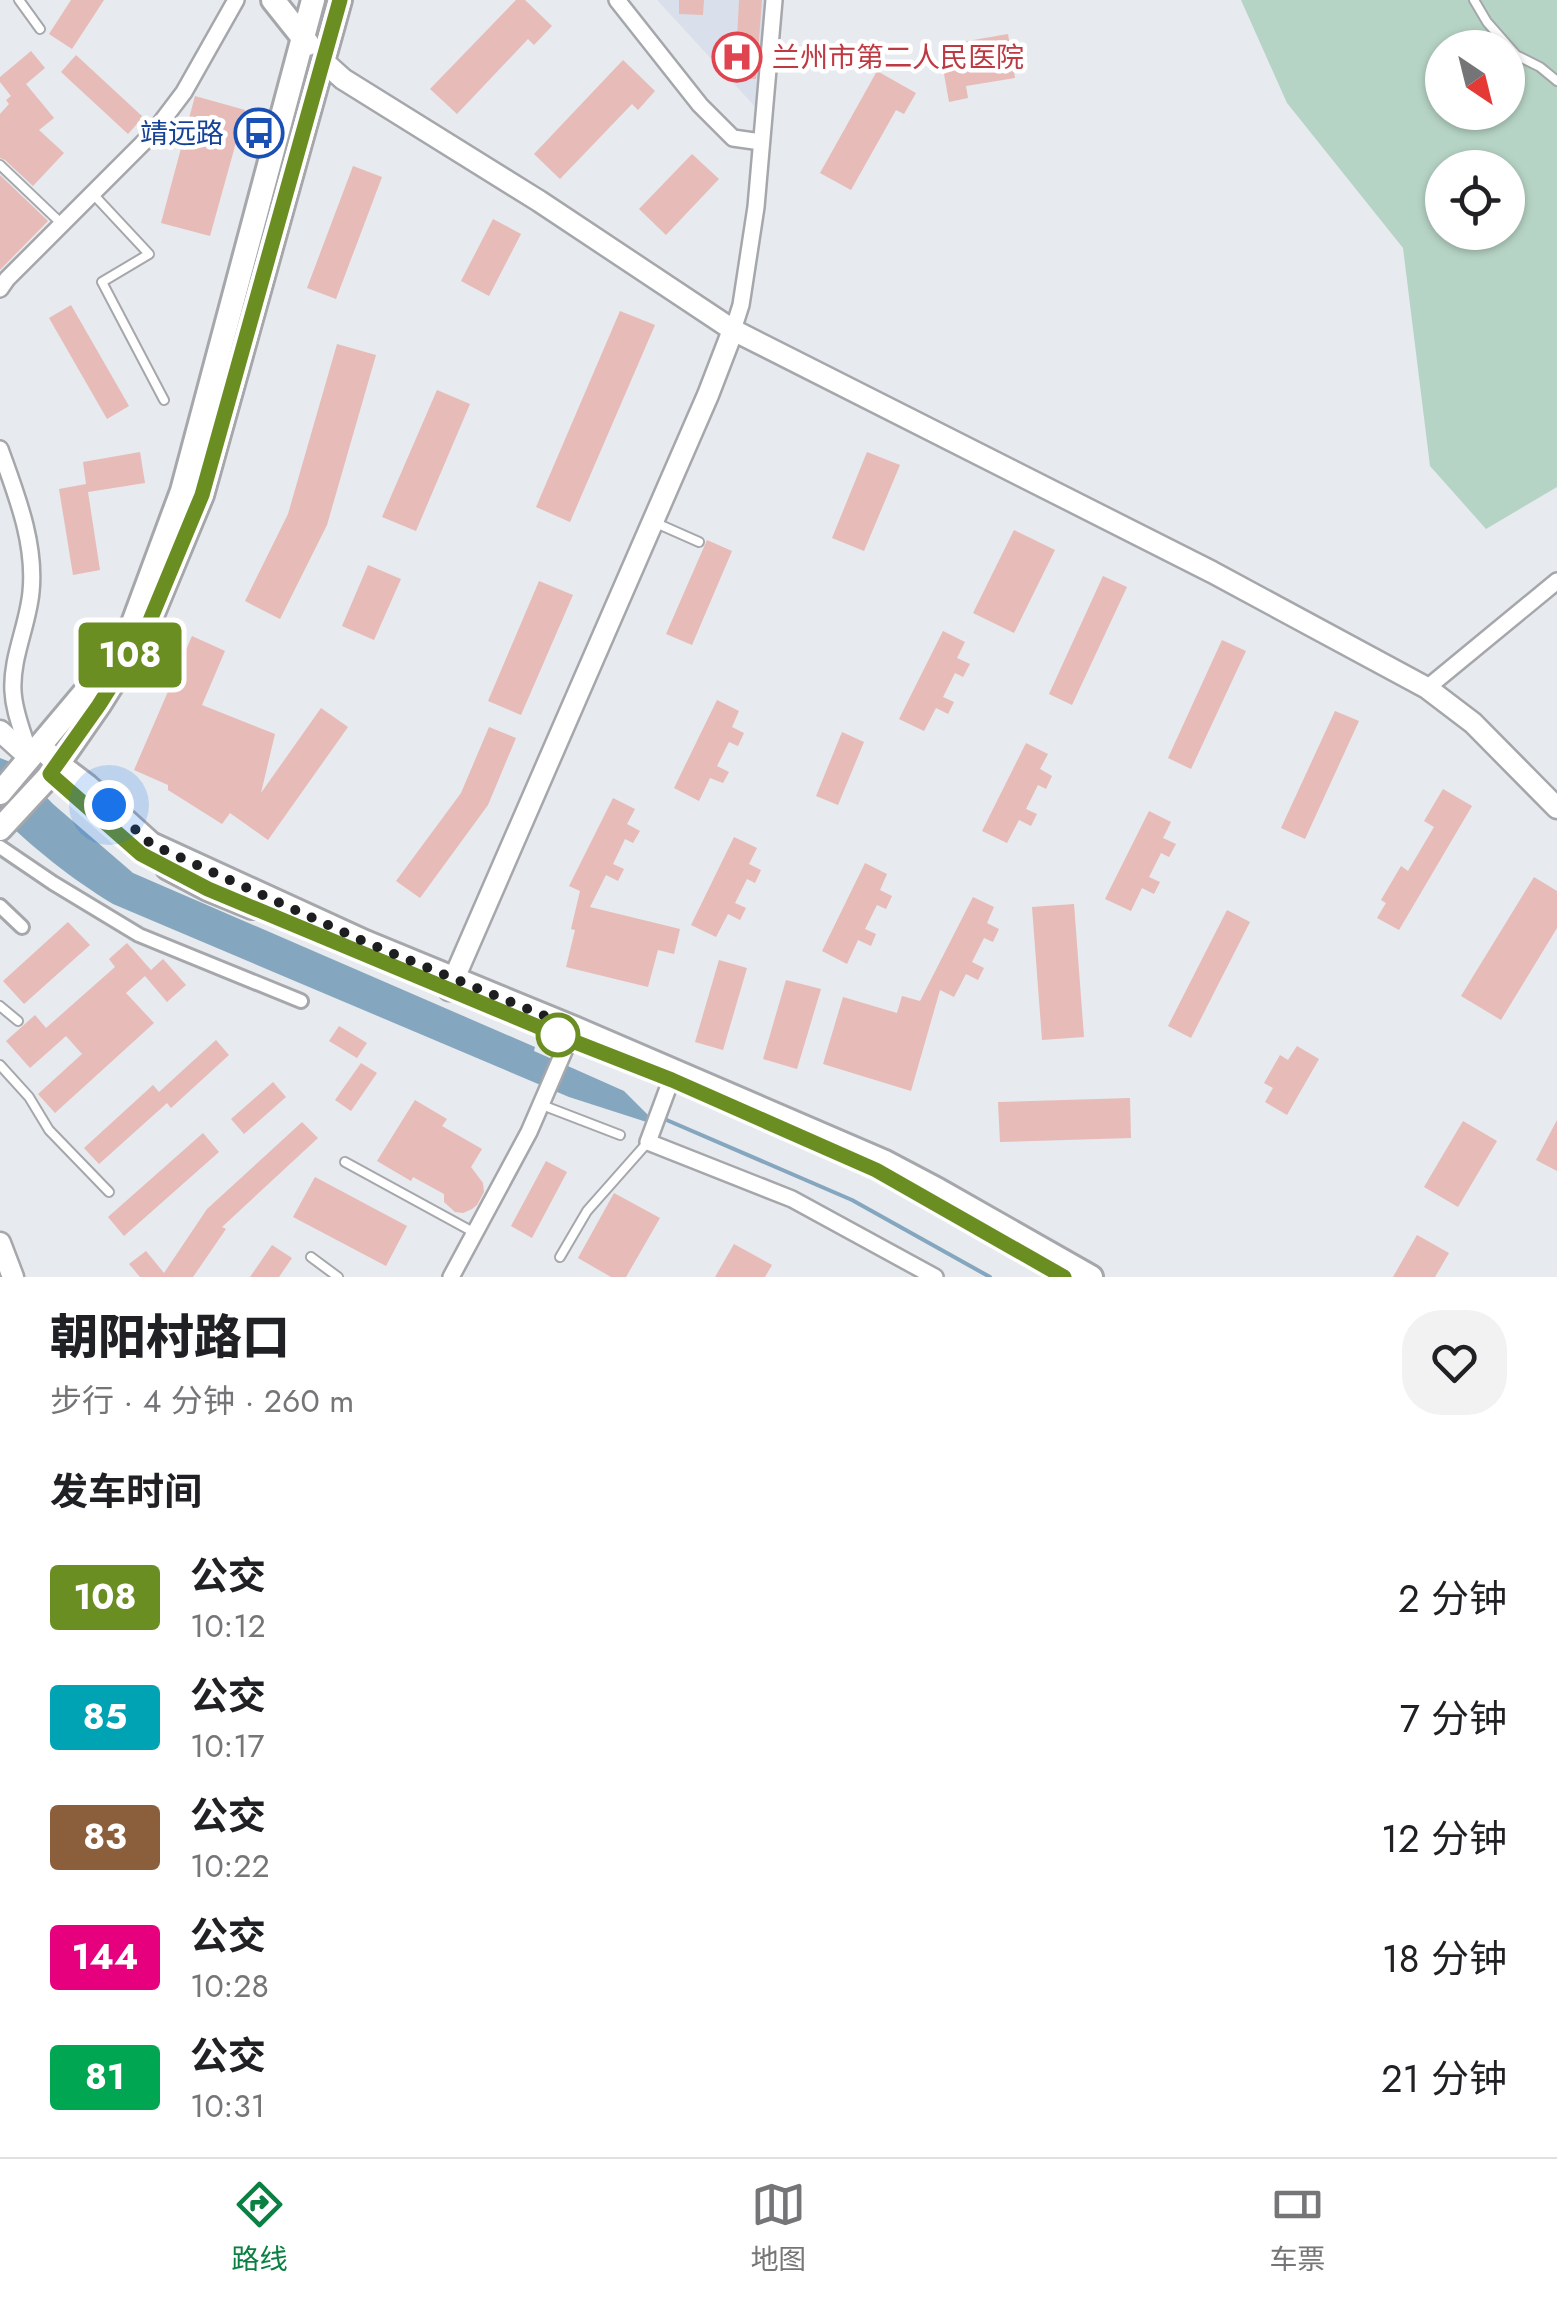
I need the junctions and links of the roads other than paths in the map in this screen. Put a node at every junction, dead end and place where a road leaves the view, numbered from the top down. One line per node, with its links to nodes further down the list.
1 (19, 0): 9 (lane)
2 (236, 0): 15 (street)
3 (314, 0): 10 (main road)
4 (340, 0): 11 (main road)
5 (617, 0): 13 (street)
6 (774, 0): 13 (street)
7 (1474, 0): 12 (lane)
8 (275, 4): 10 (main road)
9 (40, 30)
10 (302, 37): 11 (main road); 26 (main road)
11 (323, 62): 18 (street); 27 (main road)
12 (1557, 81)
13 (762, 142): 18 (street)
14 (0, 166): 16 (lane)
15 (93, 194): 16 (street); 19 (lane)
16 (63, 225): 17 (street)
17 (0, 289)
18 (733, 330): 21 (street); 24 (street)
19 (164, 400)
20 (0, 448): 26 (street)
21 (652, 521): 22 (lane); 33 (street)
22 (698, 542)
23 (1557, 581): 24 (street)
24 (1427, 688): 29 (street)
25 (0, 731): 26 (street)
26 (31, 757): 27 (main road); 28 (main road)
27 (50, 773): 30 (main road); 33 (main road)
28 (0, 793)
29 (1557, 808)
30 (1, 834): 34 (street)
31 (0, 906): 32 (street)
32 (22, 927)
33 (452, 984): 37 (main road)
34 (300, 1001)
35 (0, 1006): 36 (lane)
36 (18, 1021)
37 (569, 1042): 39 (main road); 40 (street)
38 (0, 1065): 44 (lane)
39 (674, 1076): 42 (street); 53 (main road); 54 (main road)
40 (545, 1098): 41 (lane); 45 (street)
41 (620, 1135)
42 (648, 1142): 47 (lane); 52 (street)
43 (345, 1162): 45 (lane)
44 (110, 1192)
45 (475, 1233): 51 (street)
46 (0, 1243): 49 (street)
47 (560, 1257)
48 (312, 1258): 50 (lane)
49 (8, 1275)
50 (338, 1277)
51 (451, 1277)
52 (934, 1277)
53 (1064, 1277)
54 (1091, 1277)

